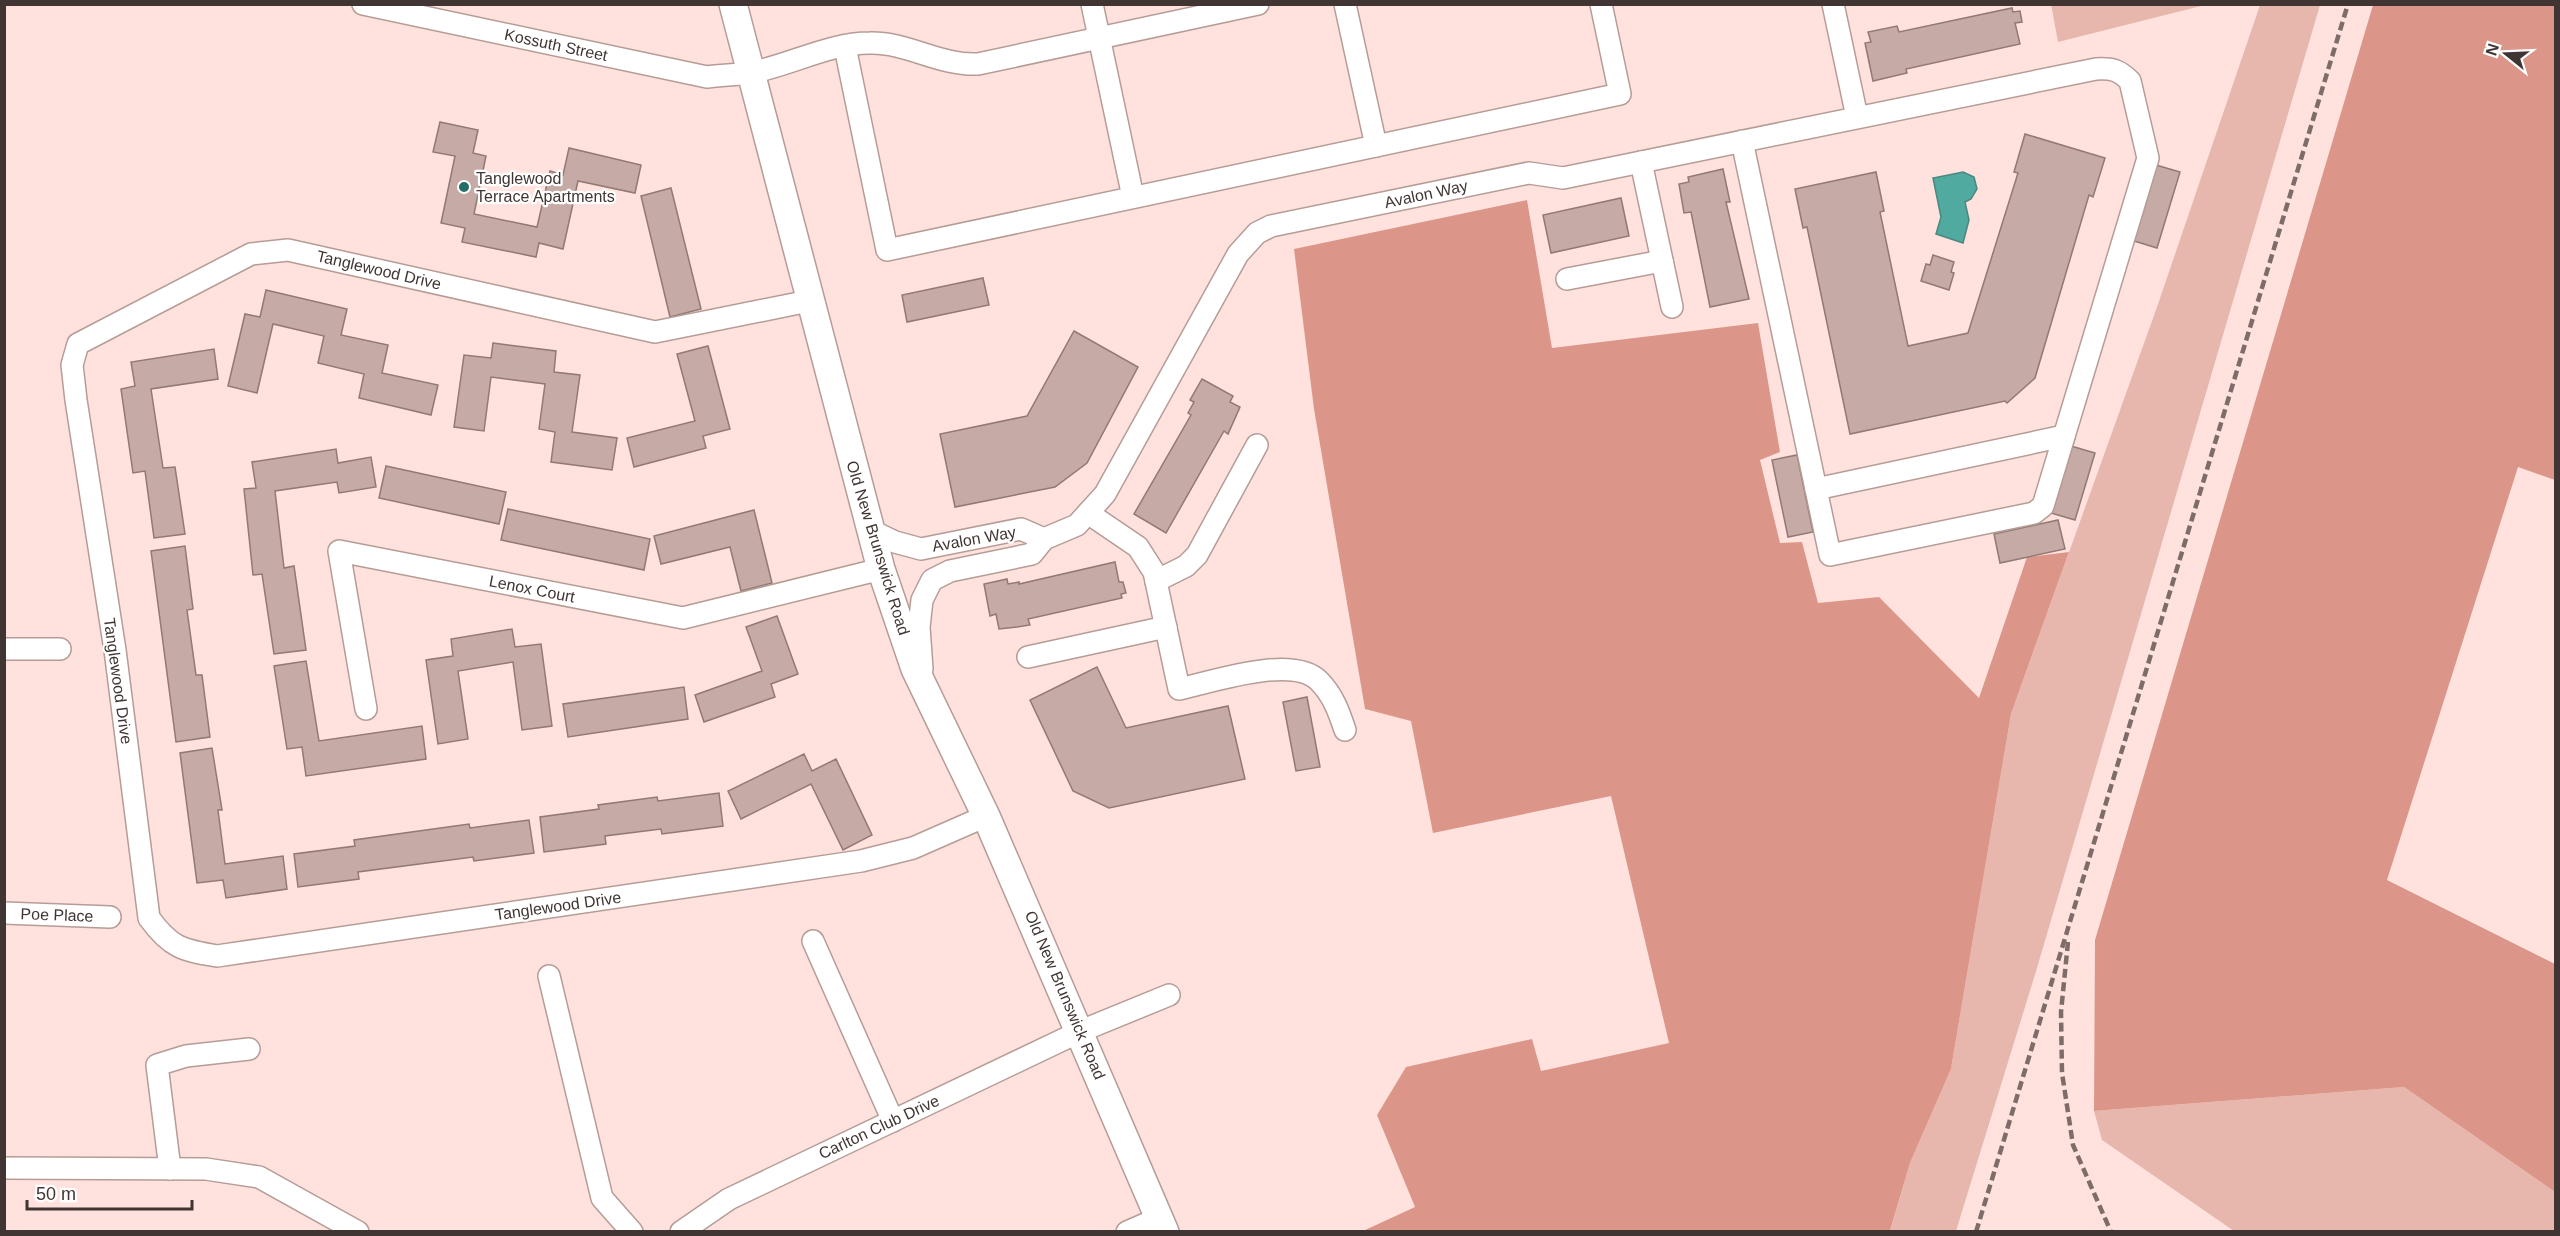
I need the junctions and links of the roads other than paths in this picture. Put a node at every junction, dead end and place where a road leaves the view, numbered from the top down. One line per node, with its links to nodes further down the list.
1 (363, 4): 10 (street, Kossuth Street)
2 (733, 4): 10 (main road, Old New Brunswick Road)
3 (1092, 4): 8 (street)
4 (1258, 4): 8 (street, Kossuth Street)
5 (1345, 4): 13 (street)
6 (1601, 4): 13 (street)
7 (1836, 5): 11 (street)
8 (1100, 39): 9 (street, Kossuth Street); 15 (street)
9 (845, 46): 10 (street, Kossuth Street); 15 (street)
10 (749, 73): 18 (main road, Old New Brunswick Road)
11 (1857, 117): 12 (street, Avalon Way); 20 (street, Avalon Way)
12 (1742, 141): 14 (street, Avalon Way); 22 (street)
13 (1376, 146): 15 (street)
14 (1641, 162): 16 (street); 23 (street, Avalon Way)
15 (1133, 197)
16 (1662, 261): 17 (street); 19 (street)
17 (1567, 279)
18 (809, 301): 24 (main road, Old New Brunswick Road); 35 (street, Tanglewood Drive)
19 (1672, 307)
20 (2064, 436): 22 (street); 22 (street, Avalon Way)
21 (1257, 445): 27 (street)
22 (1816, 489)
23 (1088, 513): 25 (street, Avalon Way); 27 (street)
24 (870, 530): 25 (street, Avalon Way); 26 (main road, Old New Brunswick Road)
25 (1044, 538): 32 (street, Avalon Way)
26 (880, 569): 32 (main road, Old New Brunswick Road); 33 (street, Lenox Court)
27 (1156, 581): 28 (street)
28 (1166, 627): 31 (street); 34 (street)
29 (4, 649): 30 (street)
30 (60, 649)
31 (1028, 657)
32 (924, 688): 35 (main road, Old New Brunswick Road)
33 (366, 709)
34 (1345, 730)
35 (986, 816): 41 (main road, Old New Brunswick Road)
36 (4, 913): 37 (street, Poe Place)
37 (110, 917)
38 (813, 941): 43 (street)
39 (549, 976): 48 (street)
40 (1169, 995): 41 (street, Carlton Club Drive)
41 (1081, 1031): 43 (street, Carlton Club Drive); 46 (main road, Old New Brunswick Road)
42 (249, 1049): 45 (street)
43 (893, 1121): 49 (street, Carlton Club Drive)
44 (4, 1168): 45 (street)
45 (170, 1168): 47 (street)
46 (1162, 1225): 50 (street)
47 (358, 1232)
48 (632, 1232)
49 (681, 1232)
50 (1127, 1232)

